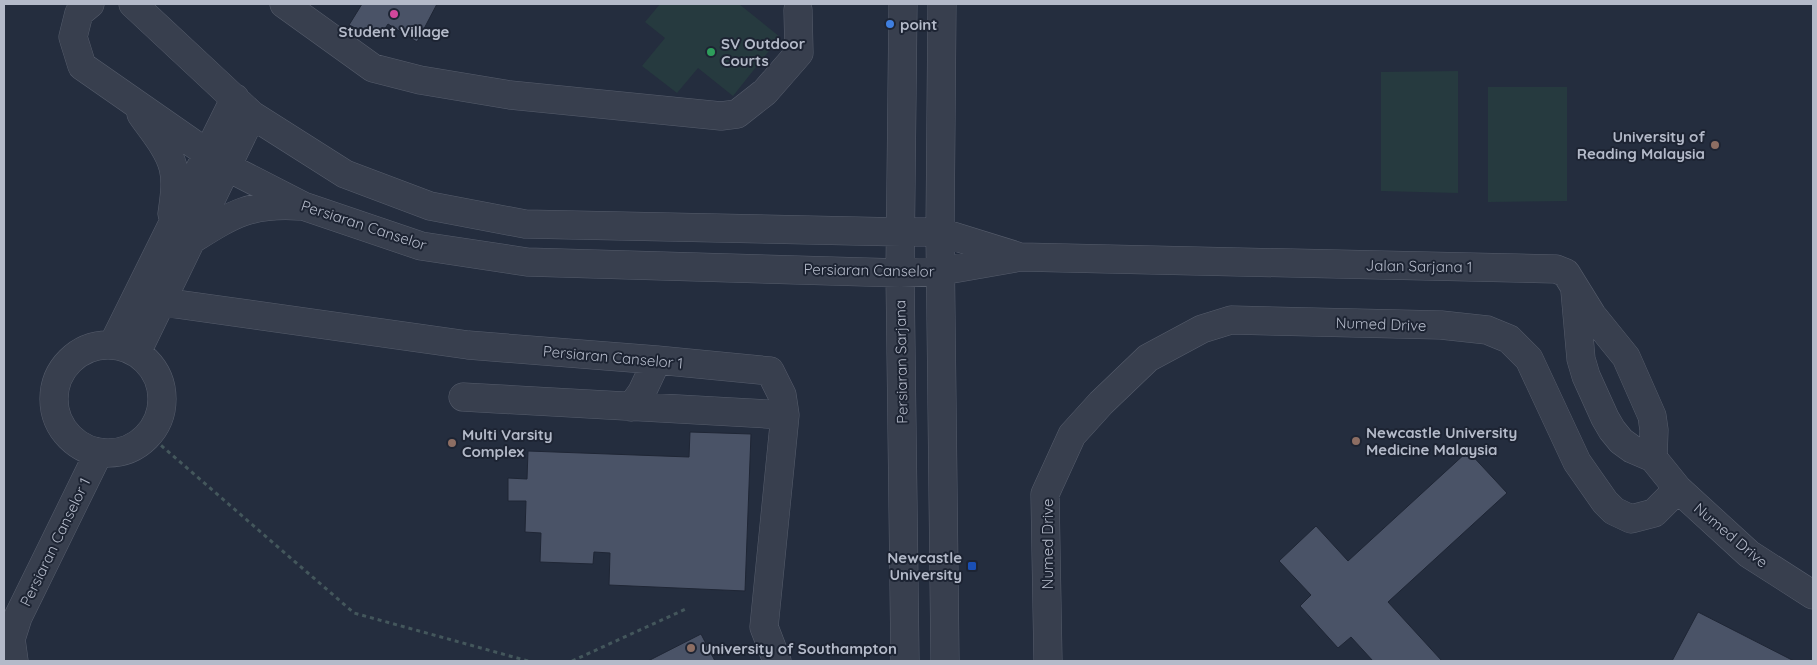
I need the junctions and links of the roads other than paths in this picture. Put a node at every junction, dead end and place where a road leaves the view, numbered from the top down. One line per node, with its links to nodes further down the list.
1 (90, 4): 7 (street, Persiaran Canselor)
2 (133, 4): 8 (street)
3 (284, 4): 6 (street)
4 (903, 4): 12 (street, Persiaran Sarjana)
5 (942, 4): 13 (street)
6 (798, 10)
7 (131, 100): 9 (street, Persiaran Canselor); 11 (street)
8 (243, 107): 9 (street); 12 (street)
9 (217, 160): 10 (street, Persiaran Canselor); 11 (street)
10 (303, 206): 11 (street); 16 (street, Persiaran Canselor)
11 (182, 232): 18 (street); 19 (street)
12 (901, 232): 13 (street); 16 (street, Persiaran Sarjana)
13 (940, 232): 14 (street); 15 (street)
14 (1021, 257): 15 (street, Persiaran Canselor); 17 (street, Jalan Sarjana 1)
15 (941, 271): 16 (street, Persiaran Canselor); 31 (street)
16 (900, 273): 30 (street, Persiaran Sarjana)
17 (1574, 285): 25 (street, Jalan Sarjana 1); 25 (street)
18 (162, 302): 19 (street); 20 (street, Persiaran Canselor 1)
19 (125, 348): 24 (street); 24 (street)
20 (657, 360): 22 (street); 23 (street, Persiaran Canselor 1)
21 (463, 397): 22 (street)
22 (631, 407): 23 (street)
23 (785, 415): 29 (street, Persiaran Canselor 1)
24 (99, 452): 28 (street, Persiaran Canselor 1)
25 (1653, 458): 26 (street)
26 (1678, 489): 27 (street, Numed Drive); 32 (street, Numed Drive)
27 (1813, 595)
28 (14, 661)
29 (777, 661)
30 (905, 661)
31 (945, 661)
32 (1048, 661)

